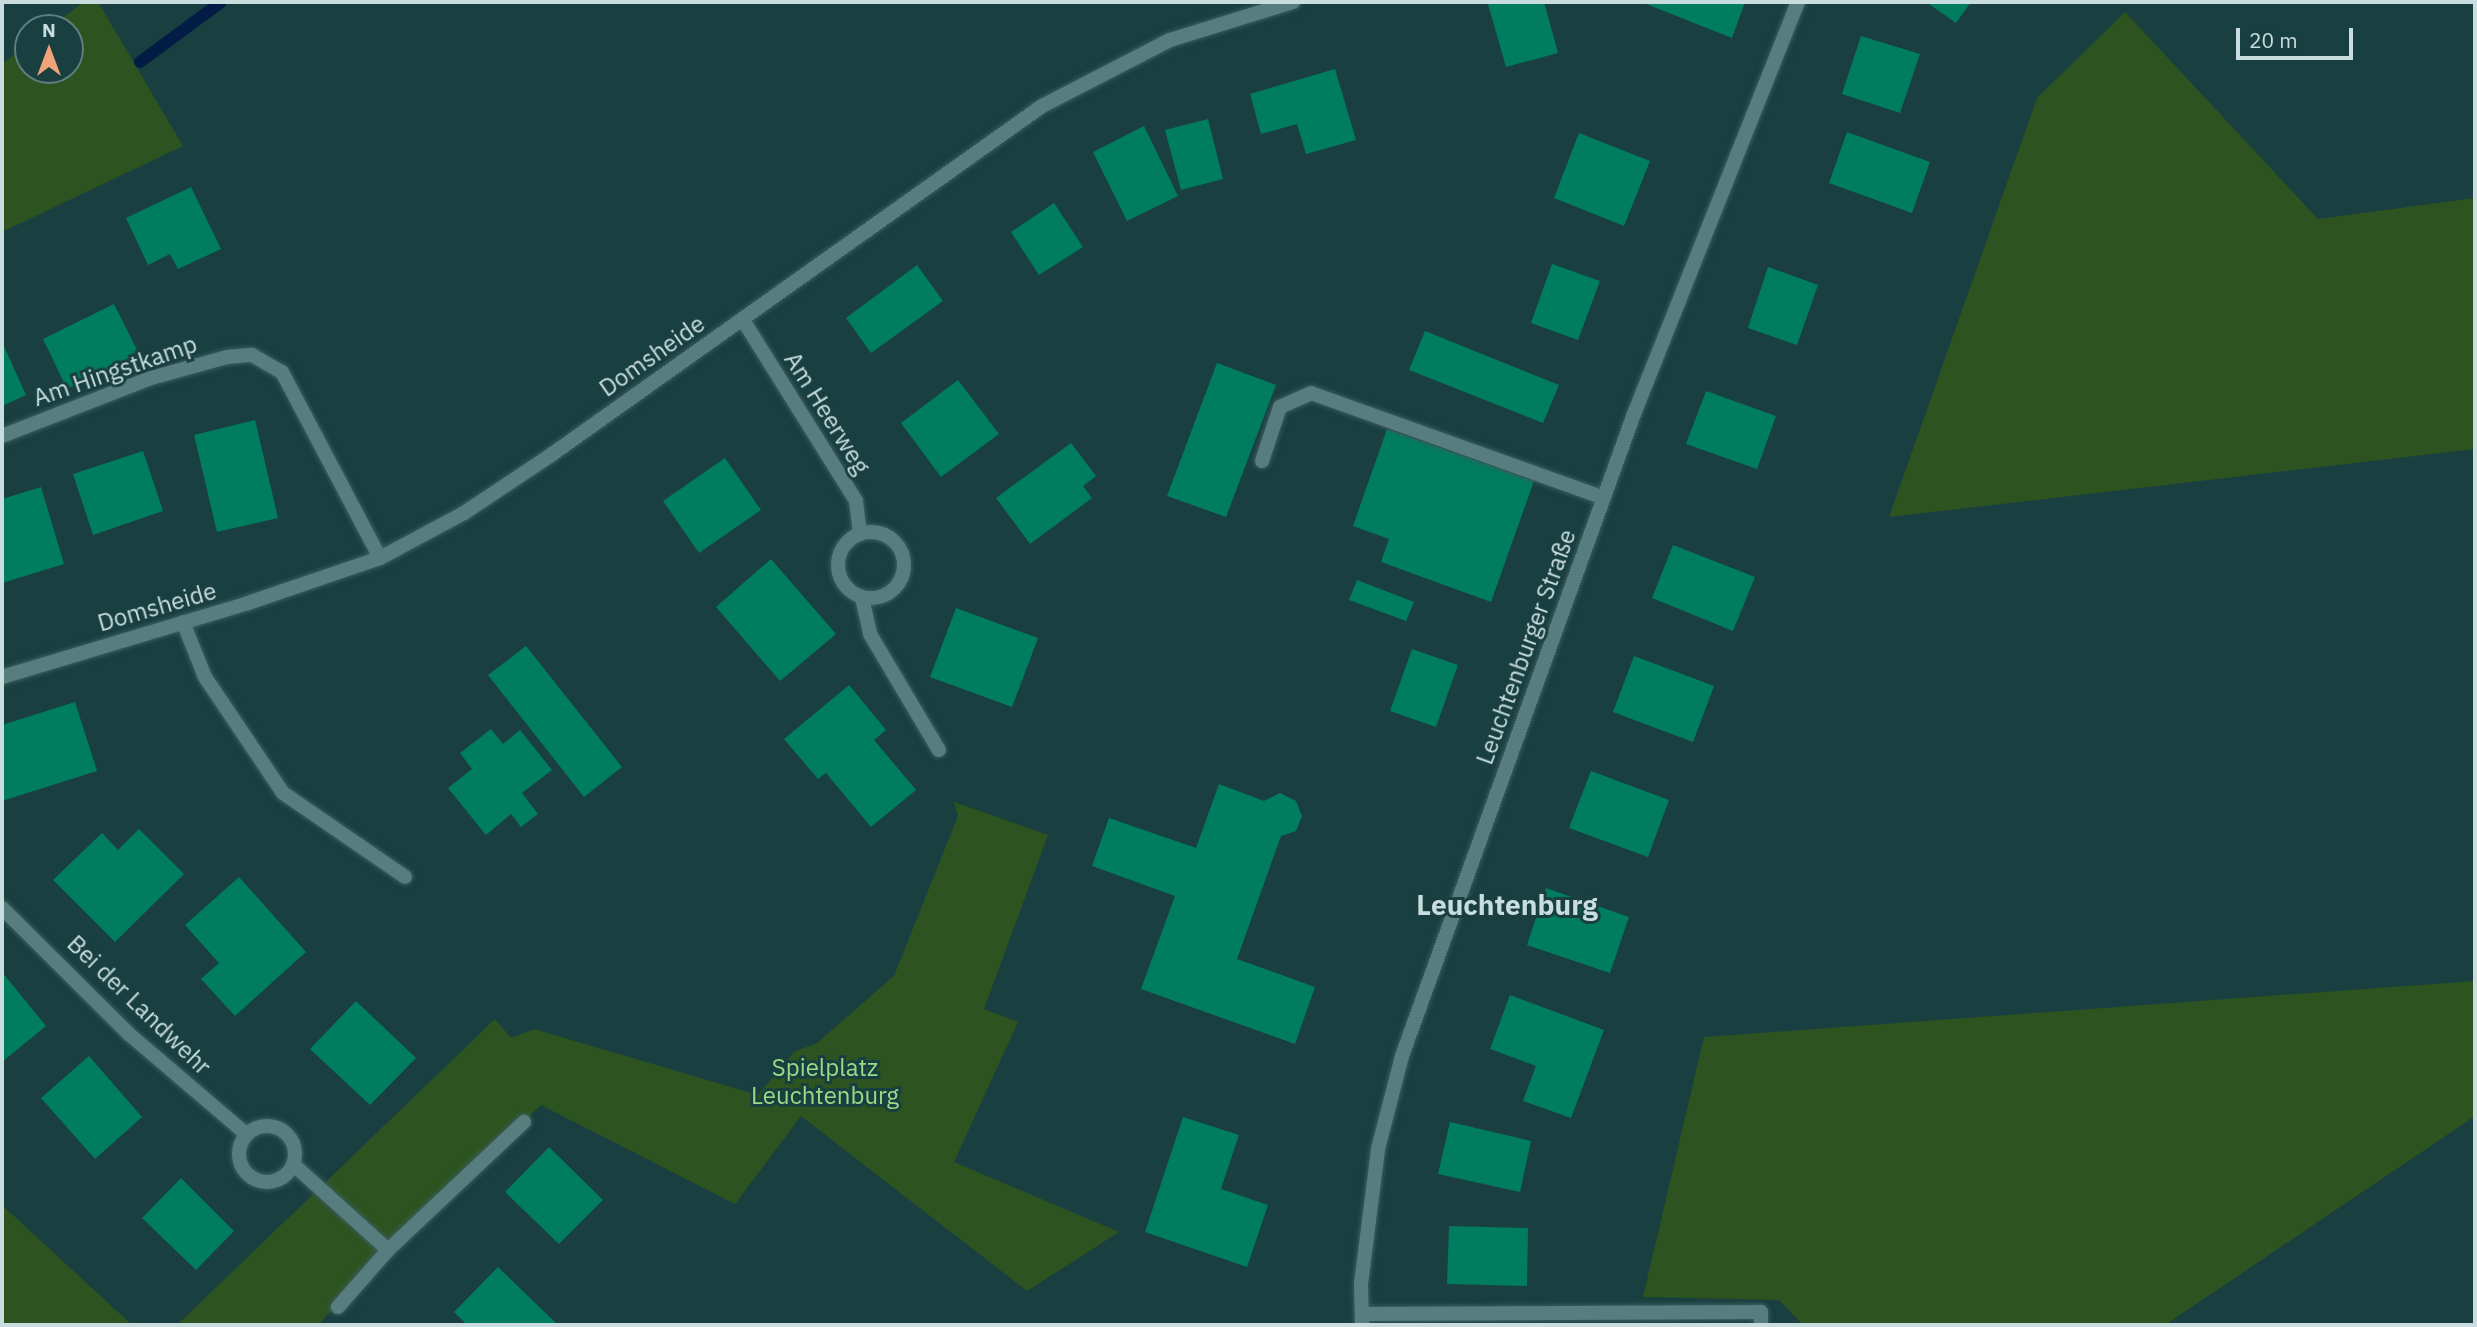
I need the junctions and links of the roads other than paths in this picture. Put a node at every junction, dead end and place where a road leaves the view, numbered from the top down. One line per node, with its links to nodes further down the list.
1 (1293, 2): 3 (street, Domsheide)
2 (1798, 2): 6 (street, Leuchtenburger Straße)
3 (743, 320): 7 (street, Am Heerweg); 8 (street, Domsheide)
4 (2, 436): 8 (street, Am Hingstkamp)
5 (1262, 461): 6 (street)
6 (1604, 498): 20 (street, Leuchtenburger Straße)
7 (860, 534): 9 (street); 9 (street)
8 (380, 558): 10 (street, Domsheide)
9 (862, 598): 12 (street)
10 (183, 622): 11 (street, Domsheide); 13 (street)
11 (2, 677)
12 (939, 750)
13 (405, 877)
14 (2, 908): 16 (street, Bei der Landwehr)
15 (524, 1122): 18 (street)
16 (246, 1134): 17 (street); 17 (street)
17 (294, 1165): 18 (street)
18 (388, 1250): 19 (street)
19 (338, 1307)
20 (1363, 1320): 21 (street)
21 (1761, 1325)

